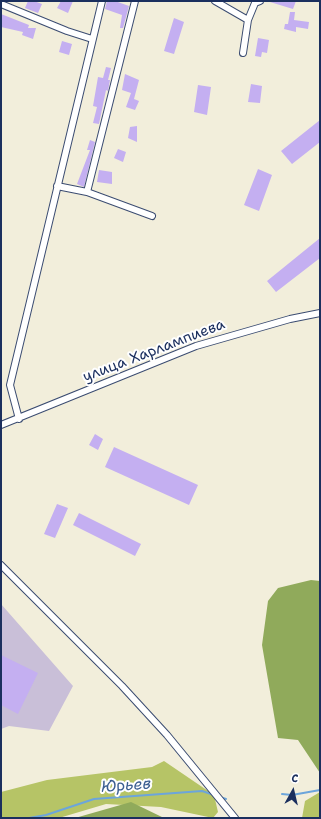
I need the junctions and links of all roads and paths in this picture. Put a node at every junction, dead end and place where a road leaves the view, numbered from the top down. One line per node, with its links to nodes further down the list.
1 (102, 1): 7 (street)
2 (135, 1): 10 (street)
3 (215, 1): 6 (street)
4 (260, 1): 6 (street)
5 (1, 4): 7 (street)
6 (248, 20): 8 (street)
7 (92, 39): 9 (street)
8 (244, 53)
9 (57, 186): 10 (street); 13 (street)
10 (87, 192): 11 (street)
11 (152, 216)
12 (320, 313): 13 (street, улица Харлампиева)
13 (19, 419): 14 (street, улица Харлампиева)
14 (1, 425)
15 (1, 565): 16 (street)
16 (234, 818)

